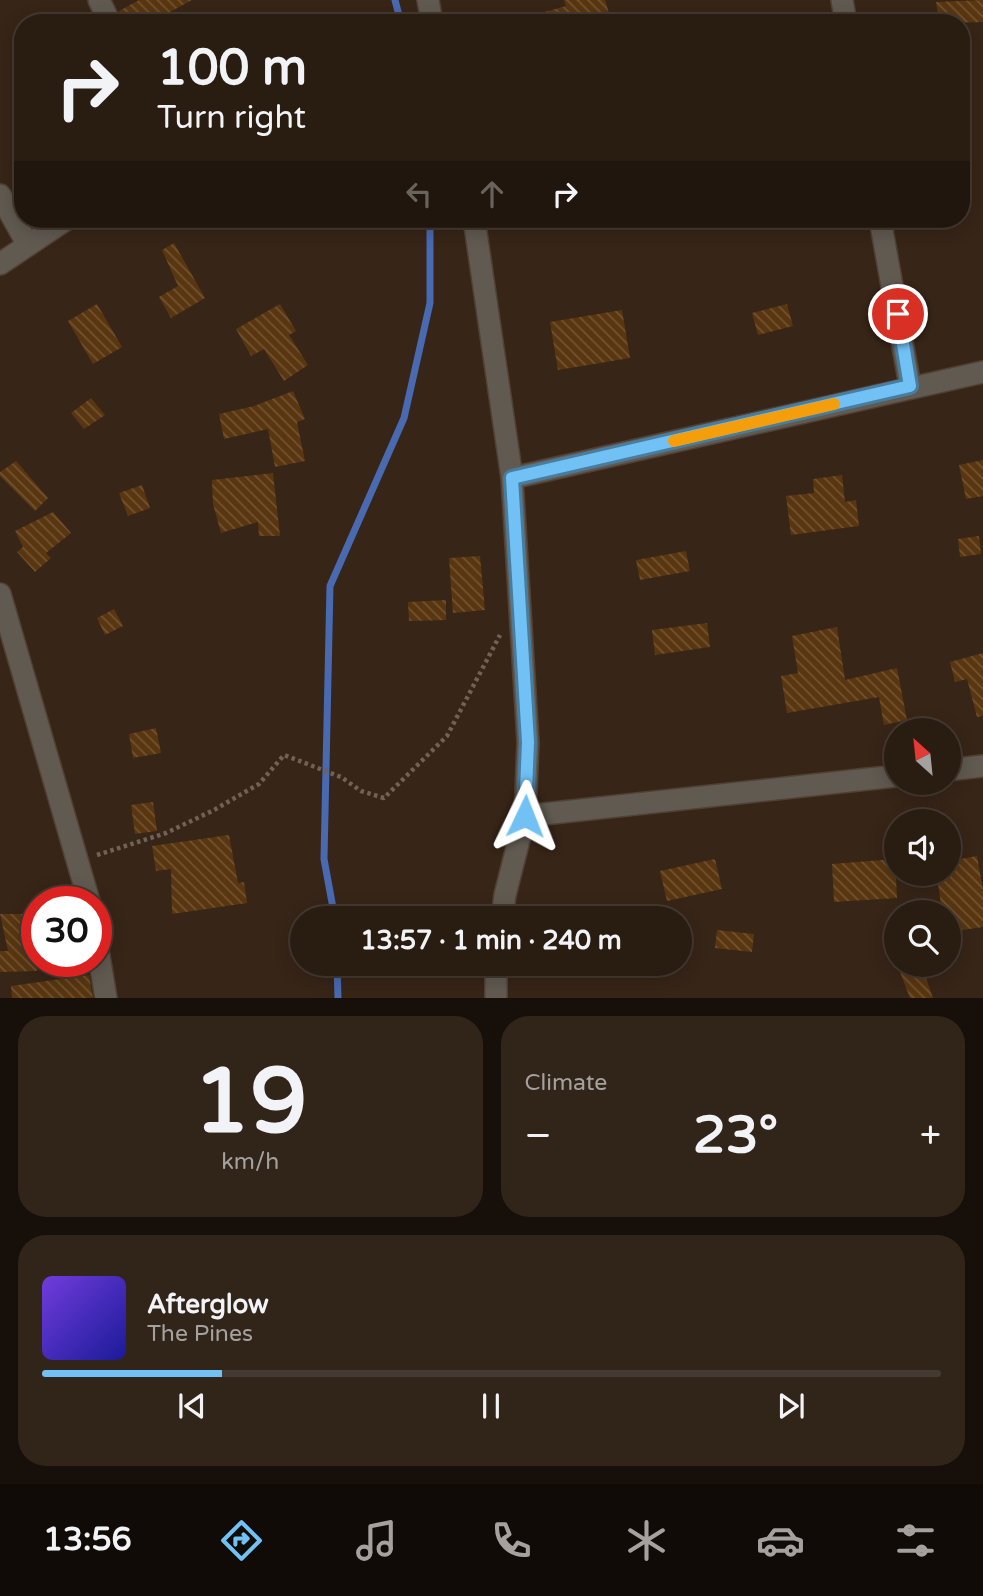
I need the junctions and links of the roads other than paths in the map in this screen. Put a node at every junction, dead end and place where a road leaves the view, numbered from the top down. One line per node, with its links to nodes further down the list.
1 (0, 195): 2 (street)
2 (14, 220)
3 (19, 228): 7 (street)
4 (53, 228): 7 (street)
5 (475, 228): 11 (street)
6 (882, 228): 10 (street)
7 (28, 244): 8 (street)
8 (0, 264)
9 (983, 372): 10 (street)
10 (910, 386): 11 (street)
11 (512, 478): 16 (street)
12 (0, 594): 17 (street)
13 (983, 766): 14 (street)
14 (961, 769)
15 (884, 777): 16 (street)
16 (525, 816): 18 (street)
17 (85, 886)
18 (504, 906)
19 (496, 976): 22 (street)
20 (102, 977): 21 (street)
21 (106, 998)
22 (496, 998)

